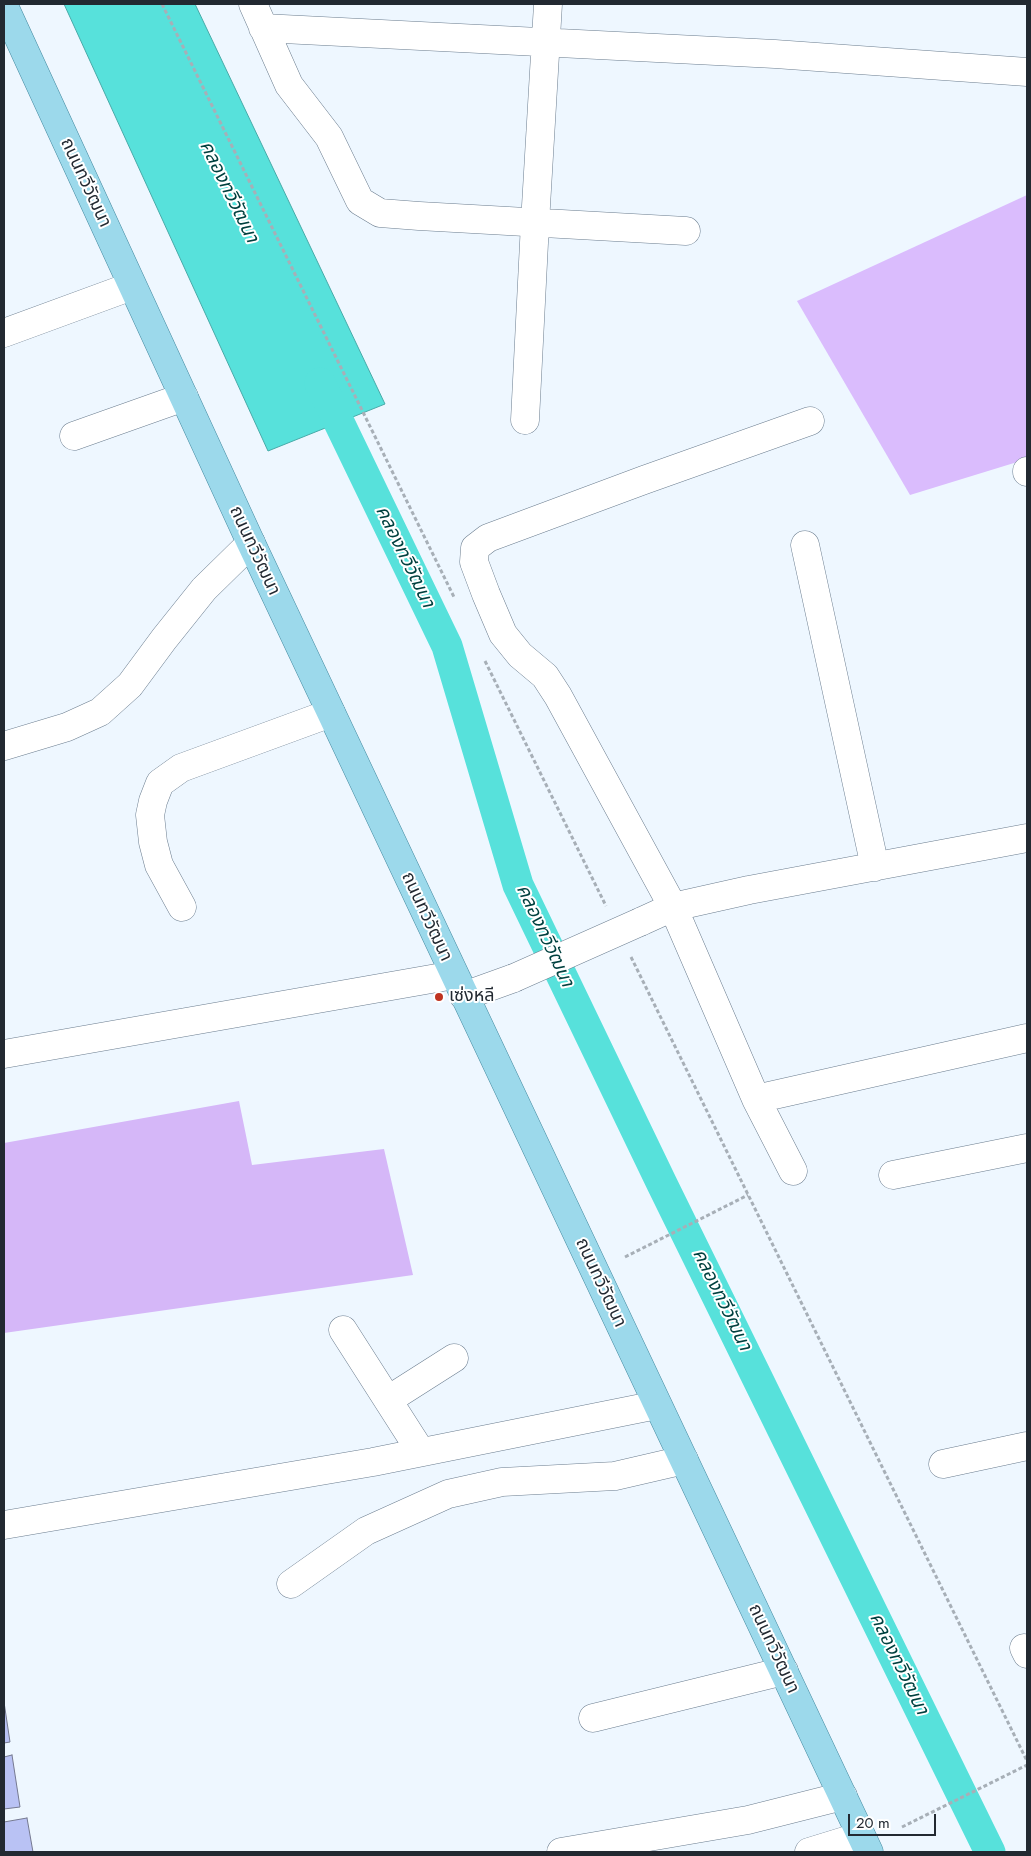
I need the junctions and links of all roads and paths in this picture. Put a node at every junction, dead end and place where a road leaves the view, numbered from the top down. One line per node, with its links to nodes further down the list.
1 (162, 4): 17 (path)
2 (548, 4): 5 (street)
3 (4, 6): 9 (main road, ถนนทวีวัฒนา)
4 (258, 16): 5 (street); 7 (street)
5 (546, 42): 6 (street); 7 (street)
6 (1027, 72)
7 (535, 223): 8 (street); 12 (street)
8 (686, 230)
9 (132, 286): 10 (street); 11 (main road, ถนนทวีวัฒนา)
10 (4, 333)
11 (184, 397): 14 (street); 15 (main road, ถนนทวีวัฒนา)
12 (525, 420)
13 (810, 421): 24 (street)
14 (74, 436)
15 (250, 543): 19 (main road, ถนนทวีวัฒนา); 20 (street)
16 (806, 545): 22 (street)
17 (458, 604)
18 (484, 658): 25 (path)
19 (331, 713): 23 (street); 27 (main road, ถนนทวีวัฒนา)
20 (4, 746)
21 (1027, 838): 22 (street)
22 (875, 867): 24 (street)
23 (182, 907)
24 (674, 907): 27 (street, bridge); 30 (street)
25 (608, 909)
26 (630, 954): 34 (path)
27 (459, 986): 29 (street); 39 (main road, ถนนทวีวัฒนา)
28 (1027, 1038): 30 (street)
29 (4, 1054)
30 (756, 1099): 32 (street)
31 (1027, 1148): 33 (street)
32 (793, 1171)
33 (893, 1175)
34 (748, 1195): 35 (path); 48 (path)
35 (625, 1256)
36 (343, 1330): 38 (street)
37 (454, 1358): 38 (street)
38 (388, 1400): 41 (street)
39 (657, 1405): 41 (street); 42 (main road, ถนนทวีวัฒนา)
40 (1027, 1446): 43 (street)
41 (421, 1452): 44 (street)
42 (684, 1460): 45 (street); 46 (main road, ถนนทวีวัฒนา)
43 (943, 1464)
44 (4, 1525)
45 (291, 1584)
46 (784, 1671): 47 (street); 49 (main road, ถนนทวีวัฒนา)
47 (593, 1718)
48 (1027, 1763): 50 (path)
49 (844, 1796): 51 (main road, ถนนทวีวัฒนา); 52 (street)
50 (902, 1827)
51 (865, 1844): 53 (street)
52 (561, 1852)
53 (809, 1852)

